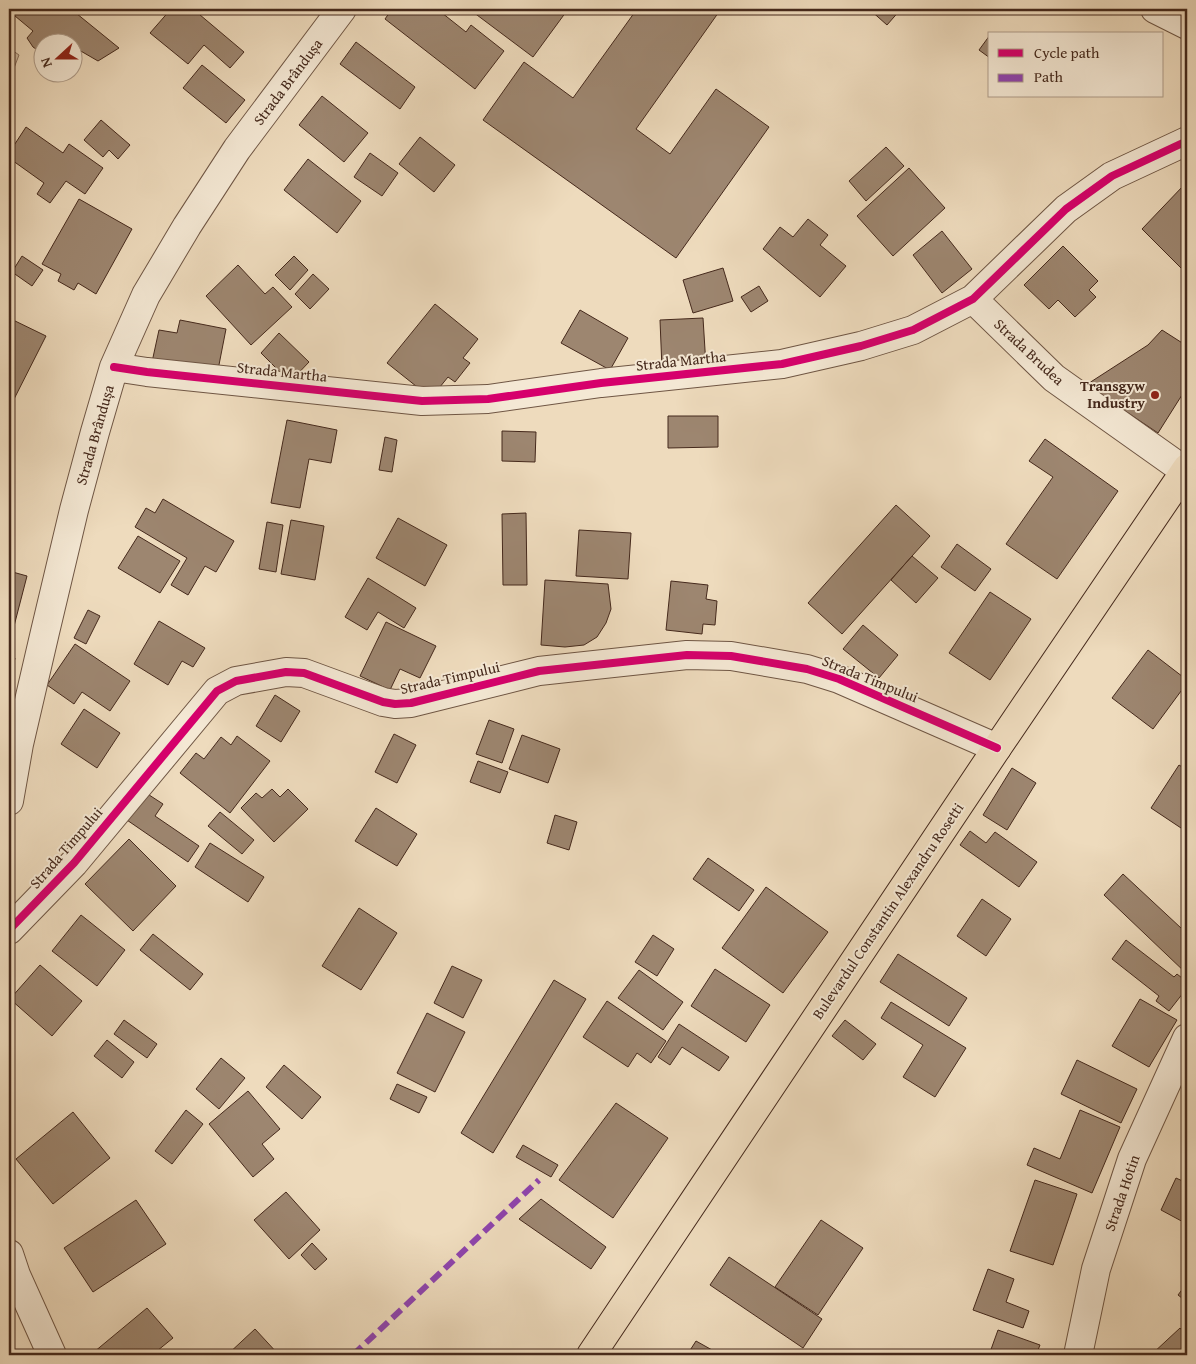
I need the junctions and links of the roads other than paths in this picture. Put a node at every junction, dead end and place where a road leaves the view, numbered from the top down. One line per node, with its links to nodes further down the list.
1 (342, 9): 6 (street, Strada Brândușa)
2 (1155, 9): 3 (street)
3 (1187, 25)
4 (1187, 141): 5 (street, Strada Martha)
5 (973, 299): 6 (street, Strada Martha); 7 (street, Strada Brudea)
6 (114, 367): 9 (street, Strada Brândușa)
7 (1186, 469): 8 (main road, Bulevardul Constantin Alexandru Rosetti)
8 (997, 748): 10 (street, Strada Timpului); 14 (main road, Bulevardul Constantin Alexandru Rosetti)
9 (9, 801)
10 (9, 930)
11 (1187, 1038): 15 (street, Strada Hotin)
12 (9, 1254): 13 (street)
13 (52, 1355)
14 (591, 1355)
15 (1078, 1355)

